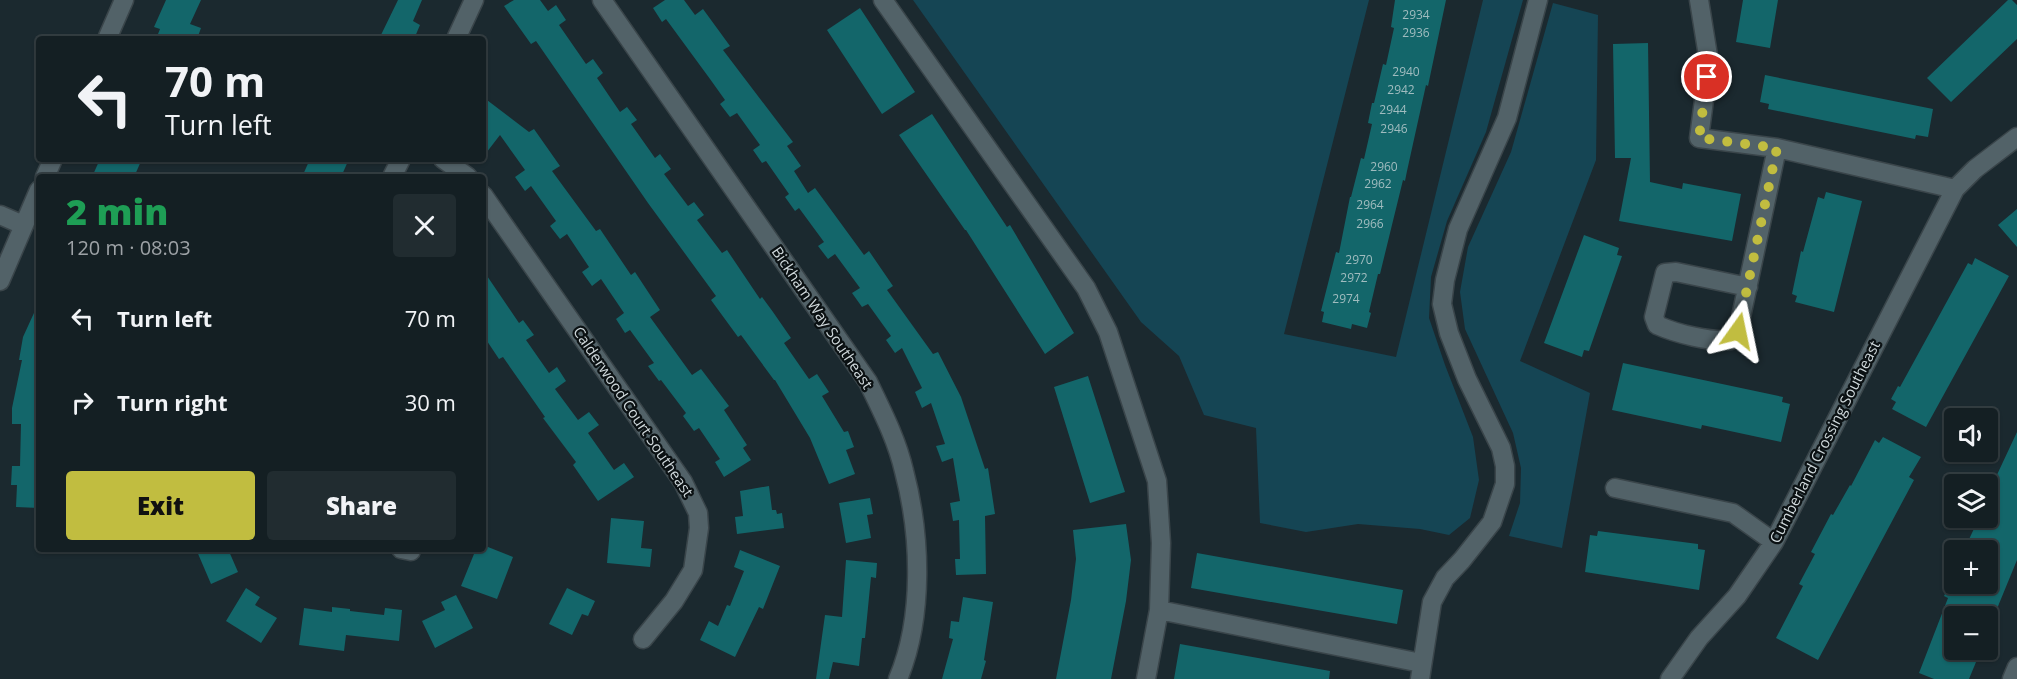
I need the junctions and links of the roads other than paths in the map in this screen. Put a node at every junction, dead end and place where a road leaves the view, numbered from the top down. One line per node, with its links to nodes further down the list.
1 (124, 0): 7 (street)
2 (474, 0): 8 (street)
3 (602, 0): 26 (street, Bickham Way Southeast)
4 (883, 0): 22 (street)
5 (1538, 0): 25 (street)
6 (1699, 0): 10 (street)
7 (108, 36)
8 (457, 36)
9 (2017, 137): 13 (street, Cumberland Crossing Southeast)
10 (1777, 148): 13 (street); 19 (street)
11 (446, 162): 12 (street)
12 (464, 174)
13 (1955, 189): 21 (street, Cumberland Crossing Southeast)
14 (36, 197): 17 (street)
15 (486, 199): 23 (street, Calderwood Court Southeast)
16 (0, 215): 17 (street)
17 (23, 225): 18 (street)
18 (0, 281)
19 (1748, 287): 19 (street)
20 (1616, 488): 21 (street)
21 (1774, 542): 28 (street, Cumberland Crossing Southeast)
22 (1159, 610): 25 (street); 27 (street)
23 (643, 639)
24 (2017, 667): 29 (street)
25 (1420, 671)
26 (898, 679)
27 (1146, 679)
28 (1670, 679)
29 (2012, 679)

